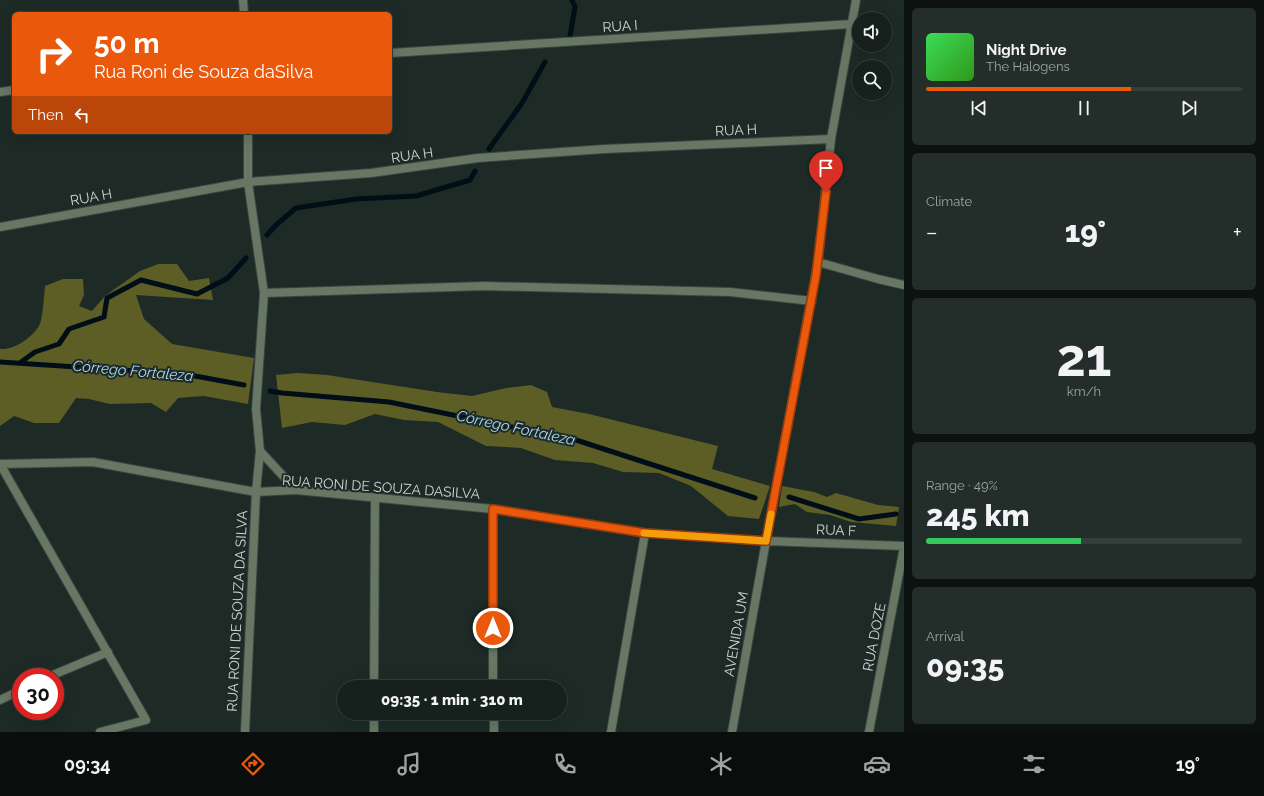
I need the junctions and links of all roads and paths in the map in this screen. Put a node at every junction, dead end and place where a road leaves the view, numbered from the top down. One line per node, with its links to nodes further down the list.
1 (243, 0): 3 (street)
2 (856, 0): 4 (street, AVENIDA UM)
3 (244, 12)
4 (854, 12)
5 (852, 24): 6 (street, RUA I); 10 (street, AVENIDA UM)
6 (392, 53)
7 (12, 90): 8 (street)
8 (0, 92)
9 (248, 134): 11 (street)
10 (831, 139): 11 (street, RUA H); 13 (street, AVENIDA UM)
11 (248, 182): 12 (street, RUA H); 15 (street, RUA RONI DE SOUZA DA SILVA)
12 (0, 227)
13 (818, 262): 14 (street); 16 (street, AVENIDA UM)
14 (904, 285)
15 (264, 292): 16 (street); 17 (street, RUA RONI DE SOUZA DA SILVA)
16 (812, 301): 24 (street, AVENIDA UM)
17 (260, 451): 19 (street); 20 (street, RUA RONI DE SOUZA DA SILVA)
18 (0, 464): 20 (street, RUA RONI DE SOUZA DASILVA); 26 (street)
19 (296, 490): 20 (street, RUA RONI DE SOUZA DASILVA); 21 (street, RUA RONI DE SOUZA DASILVA)
20 (256, 492): 35 (street, RUA RONI DE SOUZA DA SILVA)
21 (376, 498): 22 (street, RUA RONI DE SOUZA DASILVA); 28 (street)
22 (493, 509): 23 (street, RUA RONI DE SOUZA DASILVA); 29 (street)
23 (645, 533): 24 (street, RUA RONI DE SOUZA DASILVA); 38 (street)
24 (766, 541): 25 (street, RUA F); 39 (street, AVENIDA UM)
25 (904, 546): 40 (street, RUA DOZE)
26 (108, 652): 27 (street); 34 (street)
27 (64, 670)
28 (374, 680)
29 (494, 680)
30 (12, 694): 31 (street)
31 (0, 700)
32 (374, 720): 36 (street)
33 (494, 720): 37 (street)
34 (100, 732)
35 (245, 732)
36 (374, 732)
37 (494, 732)
38 (611, 732)
39 (732, 732)
40 (869, 732)

